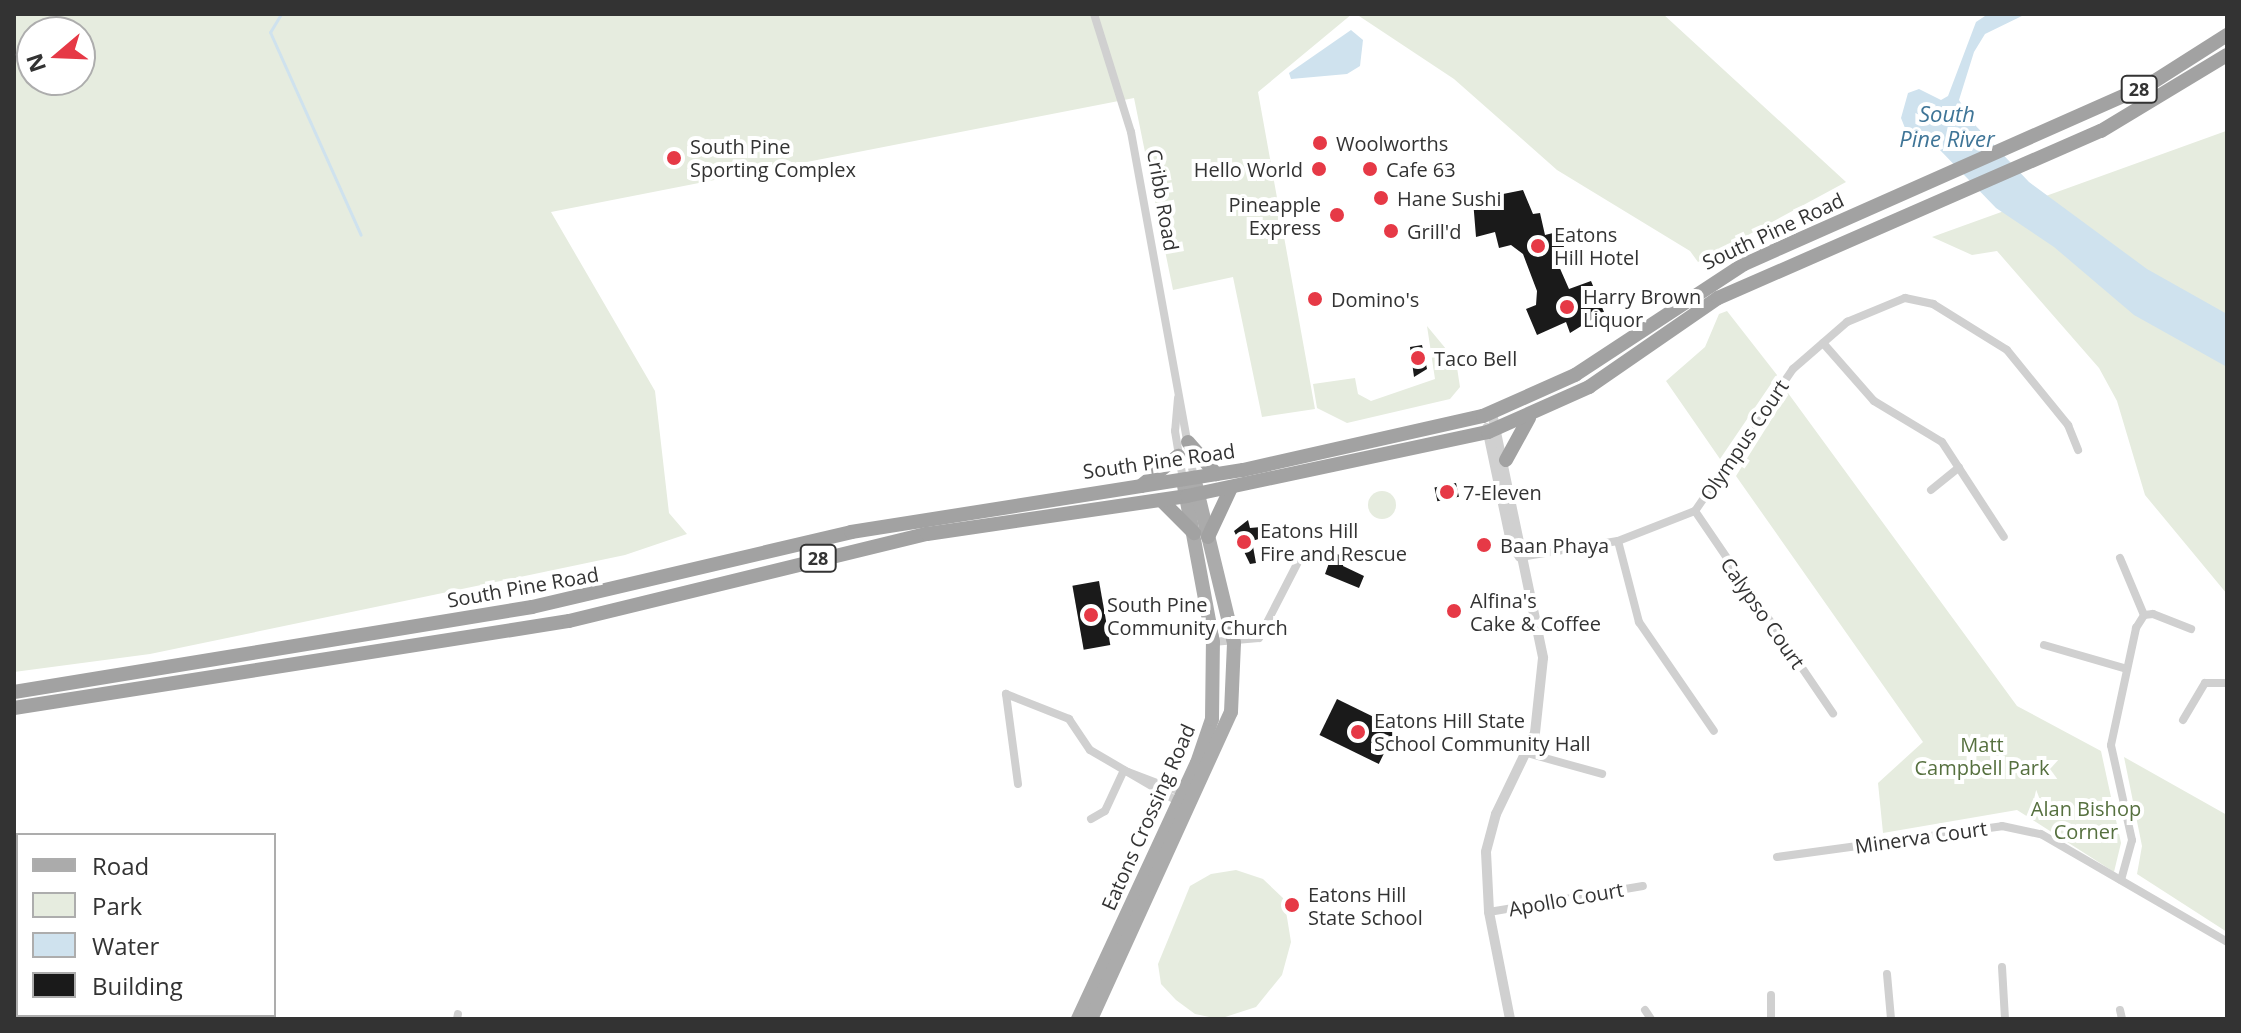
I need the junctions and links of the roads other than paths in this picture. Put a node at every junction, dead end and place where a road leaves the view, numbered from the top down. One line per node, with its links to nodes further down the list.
1 (1094, 14): 5 (street, Cribb Road)
2 (2227, 35): 6 (highway, South Pine Road / 28)
3 (2227, 55): 7 (highway, South Pine Road / 28)
4 (1823, 343): 10 (street, Olympus Court); 13 (street); 21 (street, Olympus Court)
5 (1178, 397): 9 (street, Cribb Road); 11 (street, Cribb Road)
6 (1488, 415): 8 (street); 14 (highway, South Pine Road / 28)
7 (1529, 418): 8 (highway, South Pine Road / 28); 12 (highway)
8 (1493, 431): 12 (street); 17 (highway, South Pine Road / 28); 25 (street)
9 (1188, 442): 14 (highway); 15 (street, Cribb Road)
10 (2078, 450)
11 (1178, 456): 15 (street, Cribb Road); 16 (highway)
12 (1506, 460): 25 (street)
13 (1959, 467): 18 (street); 23 (street)
14 (1216, 474): 15 (highway, South Pine Road / 28)
15 (1188, 479): 16 (highway, South Pine Road / 28); 19 (main road, Cribb Road)
16 (1141, 486): 35 (highway, South Pine Road / 28)
17 (1231, 488): 19 (highway, South Pine Road / 28); 22 (highway)
18 (1931, 490)
19 (1192, 495): 20 (highway, South Pine Road / 28); 22 (main road, Eatons Crossing Road)
20 (1161, 500): 22 (highway); 36 (highway, South Pine Road / 28)
21 (1695, 511): 24 (street, Olympus Court); 37 (street, Calypso Court)
22 (1201, 535): 30 (main road, Eatons Crossing Road); 31 (main road, Eatons Crossing Road)
23 (2004, 537)
24 (1618, 541): 25 (street, Olympus Court); 39 (street)
25 (1520, 557): 40 (street)
26 (2120, 558): 28 (street)
27 (1298, 562): 31 (street)
28 (2144, 615): 29 (street); 33 (street)
29 (2191, 629)
30 (1213, 642): 31 (street); 44 (main road, Eatons Crossing Road)
31 (1234, 643): 56 (main road, Eatons Crossing Road)
32 (2044, 645): 33 (street)
33 (2127, 669): 47 (street)
34 (2227, 683): 38 (street)
35 (14, 692)
36 (14, 708)
37 (1833, 713)
38 (2183, 720)
39 (1714, 731)
40 (1527, 753): 42 (street); 49 (street)
41 (1124, 770): 43 (street); 44 (street); 45 (street)
42 (1602, 774)
43 (1018, 784)
44 (1181, 797): 55 (main road, Eatons Crossing Road)
45 (1091, 819)
46 (1777, 857): 47 (street, Minerva Court)
47 (2121, 880): 50 (street, Minerva Court)
48 (1643, 886): 49 (street, Apollo Court)
49 (1489, 912): 57 (street)
50 (2227, 942)
51 (2002, 967): 61 (street)
52 (1887, 974): 60 (street)
53 (1771, 995): 59 (street)
54 (1645, 1010): 58 (street)
55 (1078, 1019)
56 (1091, 1019)
57 (1510, 1019)
58 (1651, 1019)
59 (1771, 1019)
60 (1891, 1019)
61 (2005, 1019)

